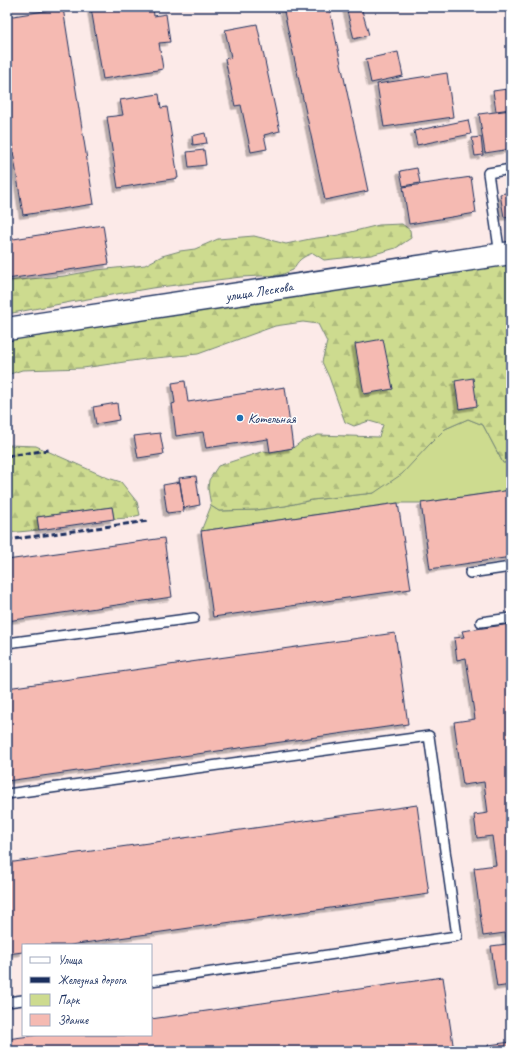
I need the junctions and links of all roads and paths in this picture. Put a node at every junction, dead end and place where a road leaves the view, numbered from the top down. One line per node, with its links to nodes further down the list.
1 (511, 169): 2 (lane)
2 (506, 254): 3 (main road, улица Лескова)
3 (7, 329)
4 (511, 567): 5 (lane)
5 (470, 573)
6 (194, 618): 9 (lane)
7 (511, 618): 8 (lane)
8 (482, 622)
9 (7, 643)
10 (7, 794): 11 (lane)
11 (152, 981)
12 (22, 1000): 13 (lane)
13 (7, 1002)

